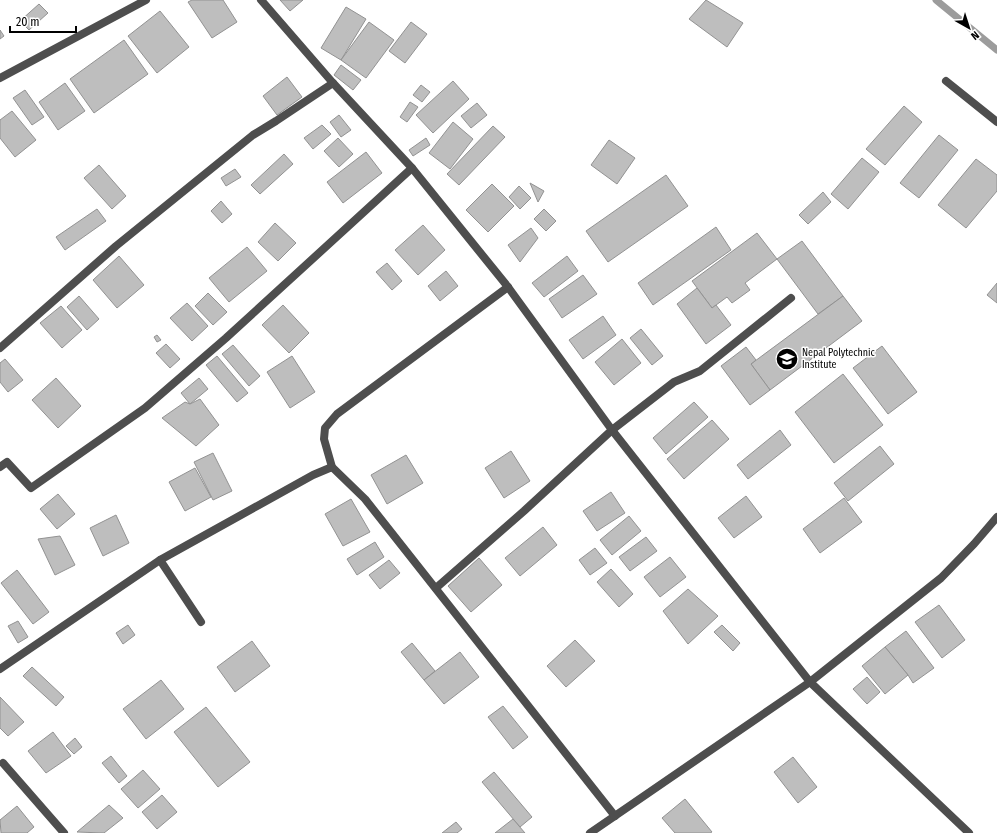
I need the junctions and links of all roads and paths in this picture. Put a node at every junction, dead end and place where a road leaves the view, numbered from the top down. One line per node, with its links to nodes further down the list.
1 (146, 0): 3 (street)
2 (261, 0): 5 (street)
3 (0, 78)
4 (946, 81): 6 (street)
5 (333, 83): 7 (street); 10 (street)
6 (997, 122)
7 (412, 168): 8 (street); 12 (street)
8 (508, 287): 11 (street); 13 (street)
9 (791, 298): 11 (street)
10 (0, 348)
11 (612, 430): 16 (street); 19 (street)
12 (0, 467)
13 (332, 467): 15 (street); 16 (street)
14 (997, 517): 19 (street)
15 (160, 560): 17 (street); 18 (street)
16 (436, 588): 21 (street)
17 (201, 622)
18 (0, 669)
19 (810, 682): 21 (street); 24 (street)
20 (3, 763): 22 (street)
21 (615, 816): 23 (street)
22 (64, 833)
23 (590, 833)
24 (969, 833)

